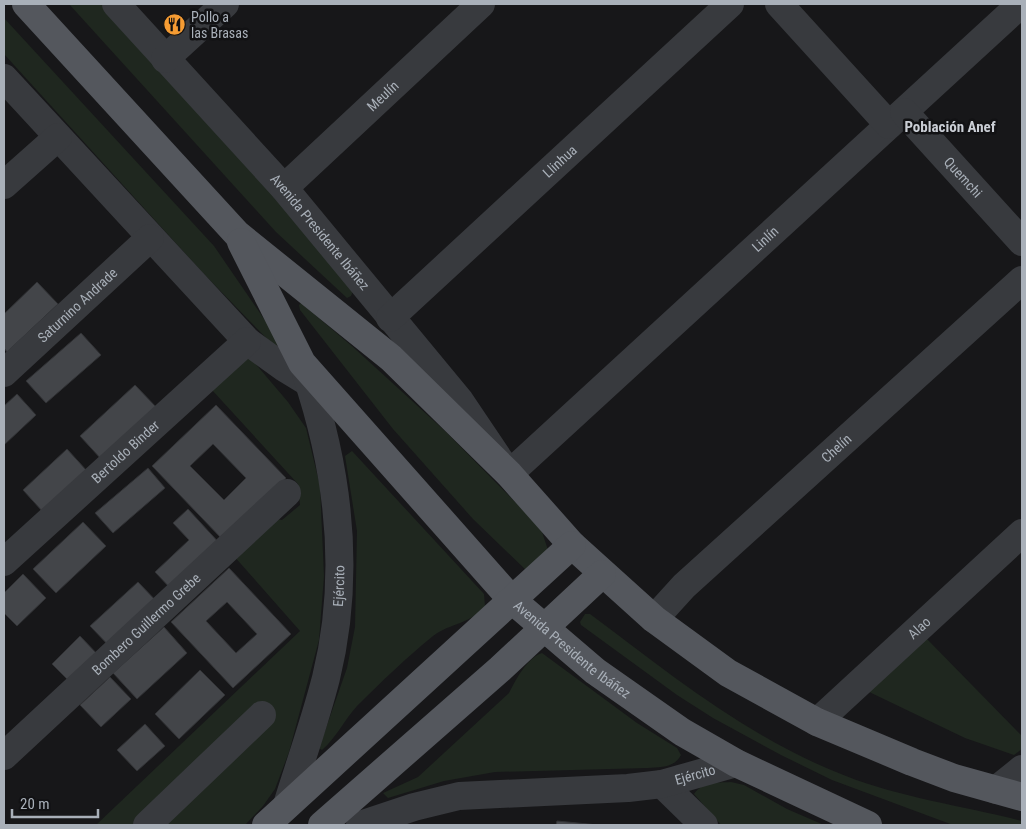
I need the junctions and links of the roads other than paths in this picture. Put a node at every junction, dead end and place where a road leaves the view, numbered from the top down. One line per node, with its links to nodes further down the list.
1 (26, 4): 14 (main road, Avenida Presidente Ibáñez)
2 (116, 4): 8 (street, Avenida Presidente Ibáñez)
3 (226, 4): 8 (street)
4 (481, 4): 13 (street, Meulín)
5 (730, 4): 18 (street, Llinhua)
6 (779, 4): 10 (street, Quemchi)
7 (1021, 4): 10 (street, Linlín)
8 (165, 59): 13 (street, Avenida Presidente Ibáñez)
9 (4, 78): 11 (street, Avenida Presidente Ibáñez)
10 (896, 118): 16 (street, Quemchi); 22 (street, Linlín)
11 (58, 137): 12 (street); 15 (street, Avenida Presidente Ibáñez)
12 (4, 186)
13 (284, 188): 18 (street, Avenida Presidente Ibáñez)
14 (237, 234): 21 (main road, Avenida Presidente Ibáñez); 22 (main road, Avenida Presidente Ibáñez)
15 (150, 238): 19 (street, Avenida Presidente Ibáñez); 20 (street, Saturnino Andrade)
16 (1022, 242)
17 (1022, 280): 29 (street, Chelín)
18 (390, 318): 22 (street, Avenida Presidente Ibáñez)
19 (247, 342): 21 (street, Avenida Presidente Ibáñez); 26 (street, Bertoldo Binder)
20 (4, 373)
21 (306, 373): 28 (main road, Avenida Presidente Ibáñez); 39 (street, Ejército)
22 (509, 474): 25 (main road, Avenida Presidente Ibáñez)
23 (287, 493): 33 (street, Bombero Guillermo Grebe)
24 (1022, 533): 32 (street, Alao)
25 (572, 545): 27 (main road, Avenida Presidente Ibáñez); 28 (main road, Ejército)
26 (4, 562)
27 (602, 574): 29 (main road, Avenida Presidente Ibáñez); 30 (main road)
28 (512, 600): 30 (main road, Avenida Presidente Ibáñez); 39 (main road, Ejército)
29 (654, 620): 32 (main road, Avenida Presidente Ibáñez)
30 (543, 629): 34 (main road, Avenida Presidente Ibáñez); 43 (main road)
31 (262, 716): 41 (street)
32 (817, 722): 37 (main road, Avenida Presidente Ibáñez)
33 (4, 756)
34 (736, 763): 36 (street, Ejército); 45 (main road, Avenida Presidente Ibáñez)
35 (1022, 769): 37 (street)
36 (662, 784): 40 (street, Ejército); 44 (street)
37 (996, 790): 38 (main road, Avenida Presidente Ibáñez)
38 (1022, 797)
39 (287, 805): 42 (main road, Ejército)
40 (367, 824)
41 (147, 825)
42 (266, 825)
43 (322, 825)
44 (704, 825)
45 (868, 825)

